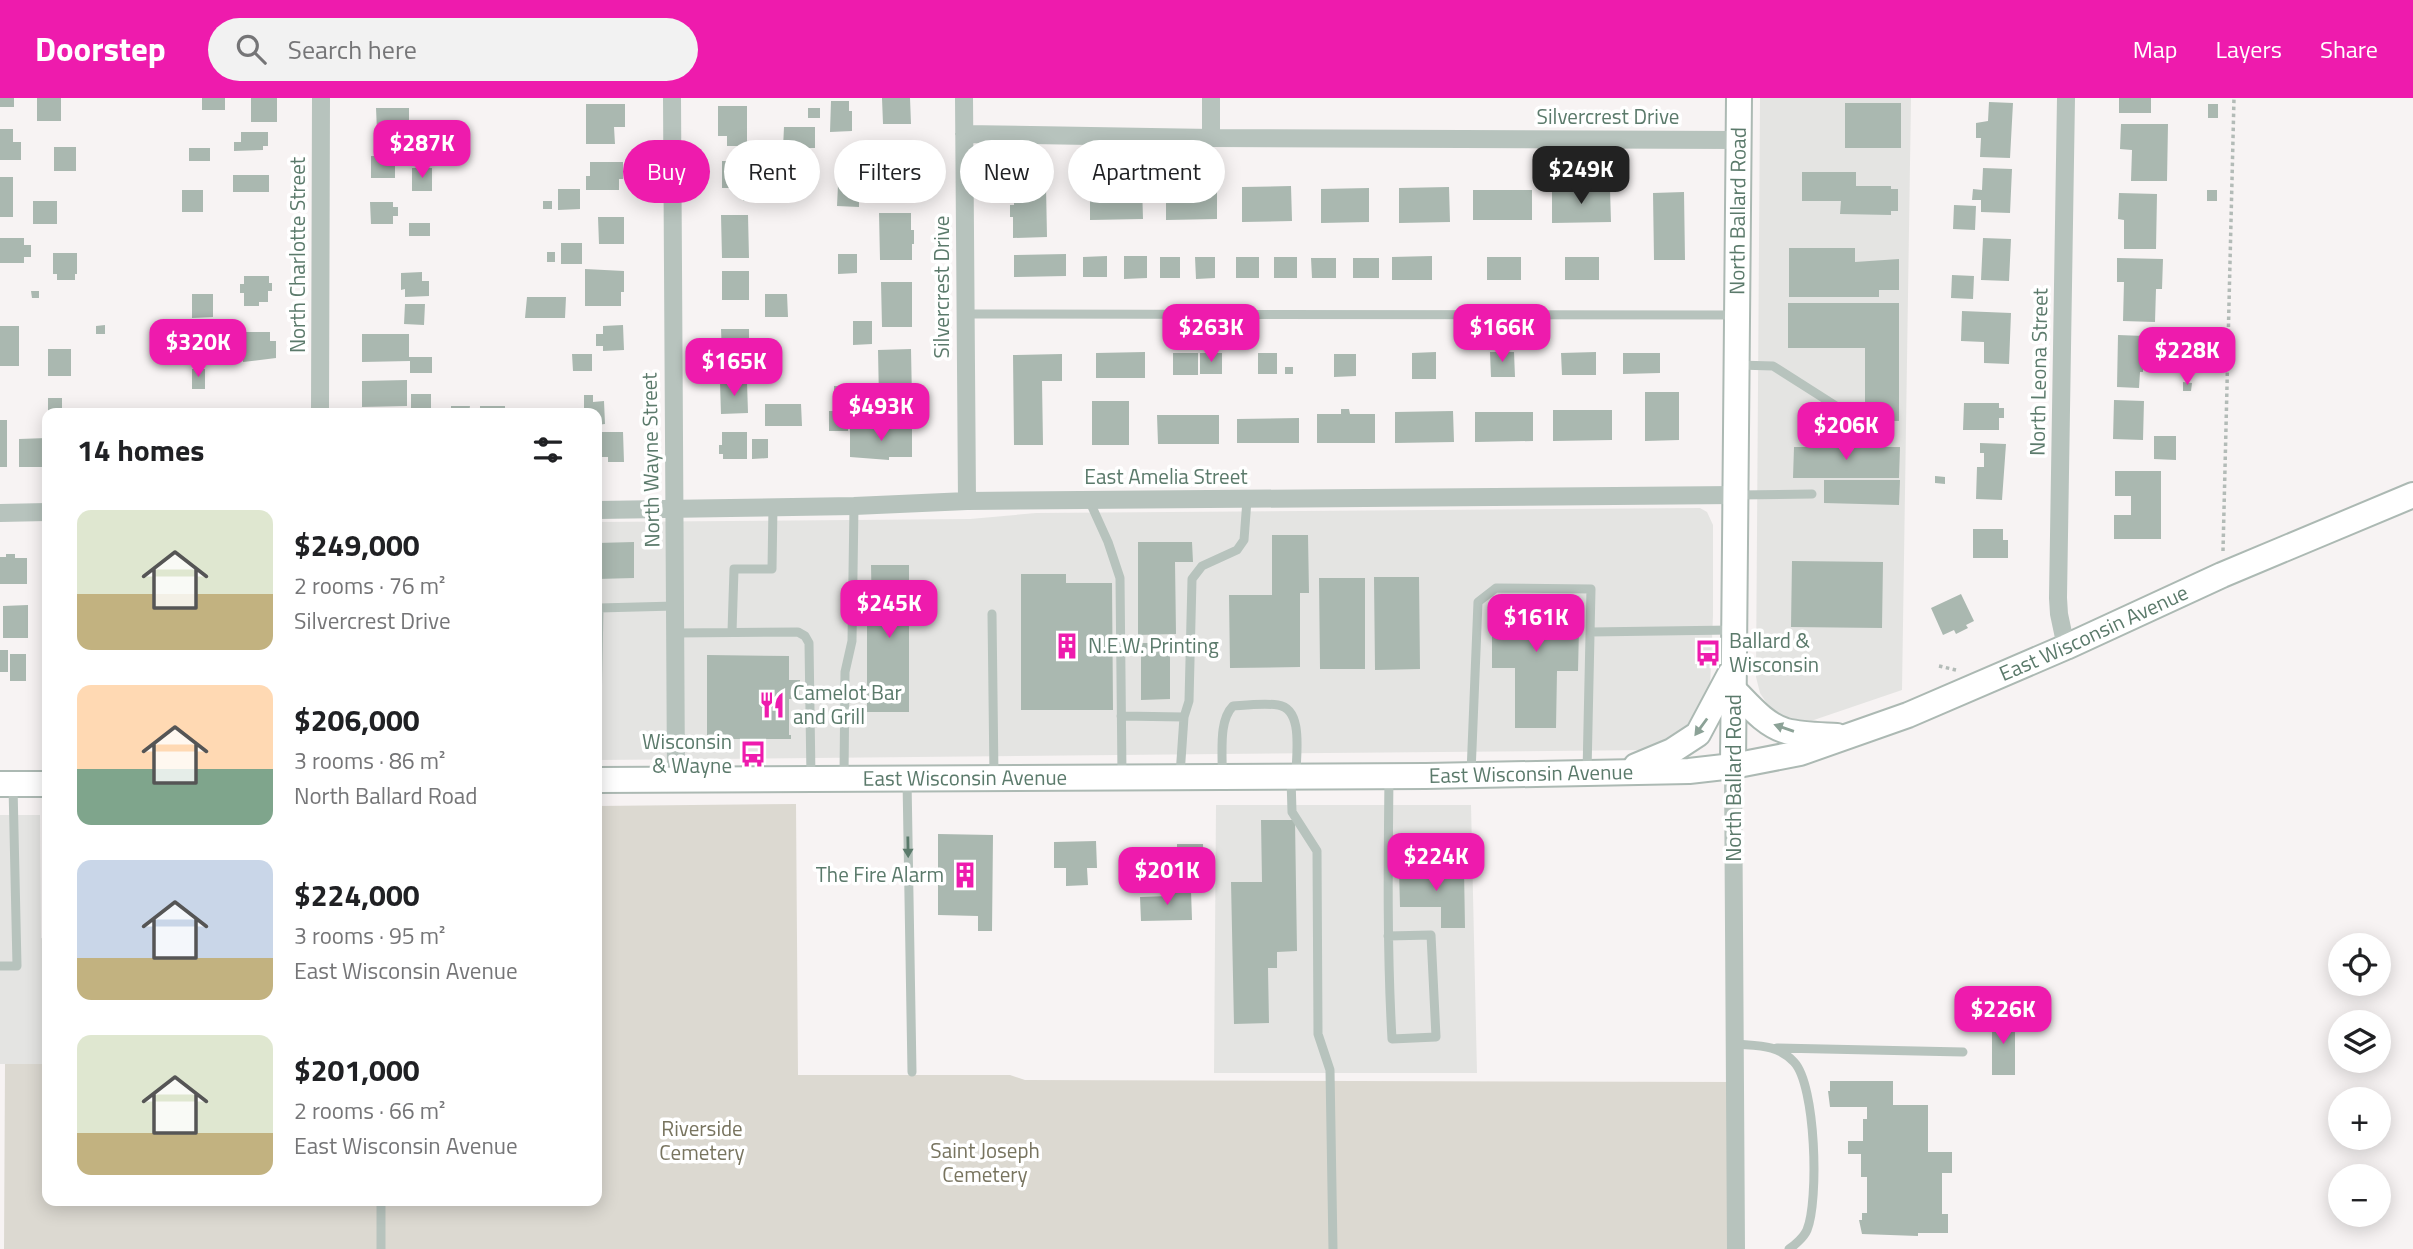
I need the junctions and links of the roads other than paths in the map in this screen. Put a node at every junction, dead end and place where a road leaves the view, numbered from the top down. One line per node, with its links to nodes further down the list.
1 (321, 98): 14 (street, North Charlotte Street)
2 (672, 98): 23 (street, North Wayne Street)
3 (964, 98): 7 (street)
4 (1212, 98): 8 (street)
5 (1739, 98): 9 (main road, North Ballard Road)
6 (2066, 98): 34 (street, North Leona Street)
7 (964, 134): 8 (street, Silvercrest Drive); 10 (street, Silvercrest Drive)
8 (1211, 138): 9 (street, Silvercrest Drive)
9 (1738, 140): 11 (main road, North Ballard Road)
10 (964, 314): 11 (lane); 20 (street, Silvercrest Drive)
11 (1737, 315): 12 (main road, North Ballard Road)
12 (1737, 365): 13 (lane); 15 (main road, North Ballard Road)
13 (1836, 406)
14 (320, 408)
15 (1736, 495): 16 (lane); 19 (street, East Amelia Street); 30 (main road, North Ballard Road)
16 (1812, 495)
17 (2413, 495): 34 (main road, East Wisconsin Avenue)
18 (1089, 500): 19 (street, East Amelia Street); 20 (street, East Amelia Street); 36 (lane)
19 (1247, 500): 37 (lane)
20 (967, 502): 22 (street, East Amelia Street)
21 (773, 506): 22 (street, East Amelia Street); 23 (street, East Amelia Street); 31 (lane)
22 (855, 506): 48 (lane)
23 (675, 509): 24 (street, East Amelia Street); 27 (street, North Wayne Street)
24 (602, 510)
25 (42, 512): 26 (street)
26 (0, 513)
27 (675, 606): 28 (lane); 33 (street, North Wayne Street)
28 (602, 608)
29 (992, 614): 50 (lane)
30 (1734, 630): 32 (lane); 35 (main road, North Ballard Road)
31 (732, 632): 33 (lane); 52 (lane)
32 (1590, 632): 40 (lane); 42 (lane)
33 (675, 633): 51 (street, North Wayne Street)
34 (2066, 647): 38 (main road, East Wisconsin Avenue)
35 (1734, 678): 38 (main road, one-way to 35); 39 (main road, North Ballard Road); 41 (main road, one-way to 41)
36 (1121, 716): 37 (lane); 45 (lane)
37 (1184, 717): 46 (lane)
38 (1848, 738): 39 (main road, East Wisconsin Avenue)
39 (1733, 766): 41 (main road, East Wisconsin Avenue); 58 (street, North Ballard Road)
40 (1587, 773): 41 (main road, East Wisconsin Avenue); 42 (main road, East Wisconsin Avenue)
41 (1620, 773)
42 (1471, 775): 44 (main road, East Wisconsin Avenue)
43 (1293, 776): 44 (main road, East Wisconsin Avenue); 47 (main road, East Wisconsin Avenue); 47 (lane); 64 (lane)
44 (1389, 776): 56 (lane)
45 (1122, 777): 46 (main road, East Wisconsin Avenue); 50 (main road, East Wisconsin Avenue)
46 (1180, 777): 47 (main road, East Wisconsin Avenue)
47 (1222, 777)
48 (844, 778): 49 (main road, East Wisconsin Avenue); 52 (main road, East Wisconsin Avenue)
49 (906, 778): 50 (main road, East Wisconsin Avenue); 61 (lane, one-way to 61)
50 (994, 778)
51 (676, 779): 52 (main road, East Wisconsin Avenue); 53 (main road, East Wisconsin Avenue)
52 (811, 779)
53 (602, 780)
54 (7, 784): 55 (main road); 57 (lane)
55 (42, 784)
56 (1388, 936): 56 (lane)
57 (0, 966)
58 (1735, 1044): 59 (lane); 65 (street, North Ballard Road)
59 (1776, 1048): 60 (lane); 66 (lane)
60 (1963, 1052)
61 (912, 1072)
62 (381, 1206): 63 (lane)
63 (381, 1249)
64 (1333, 1249)
65 (1737, 1249)
66 (1789, 1249)

